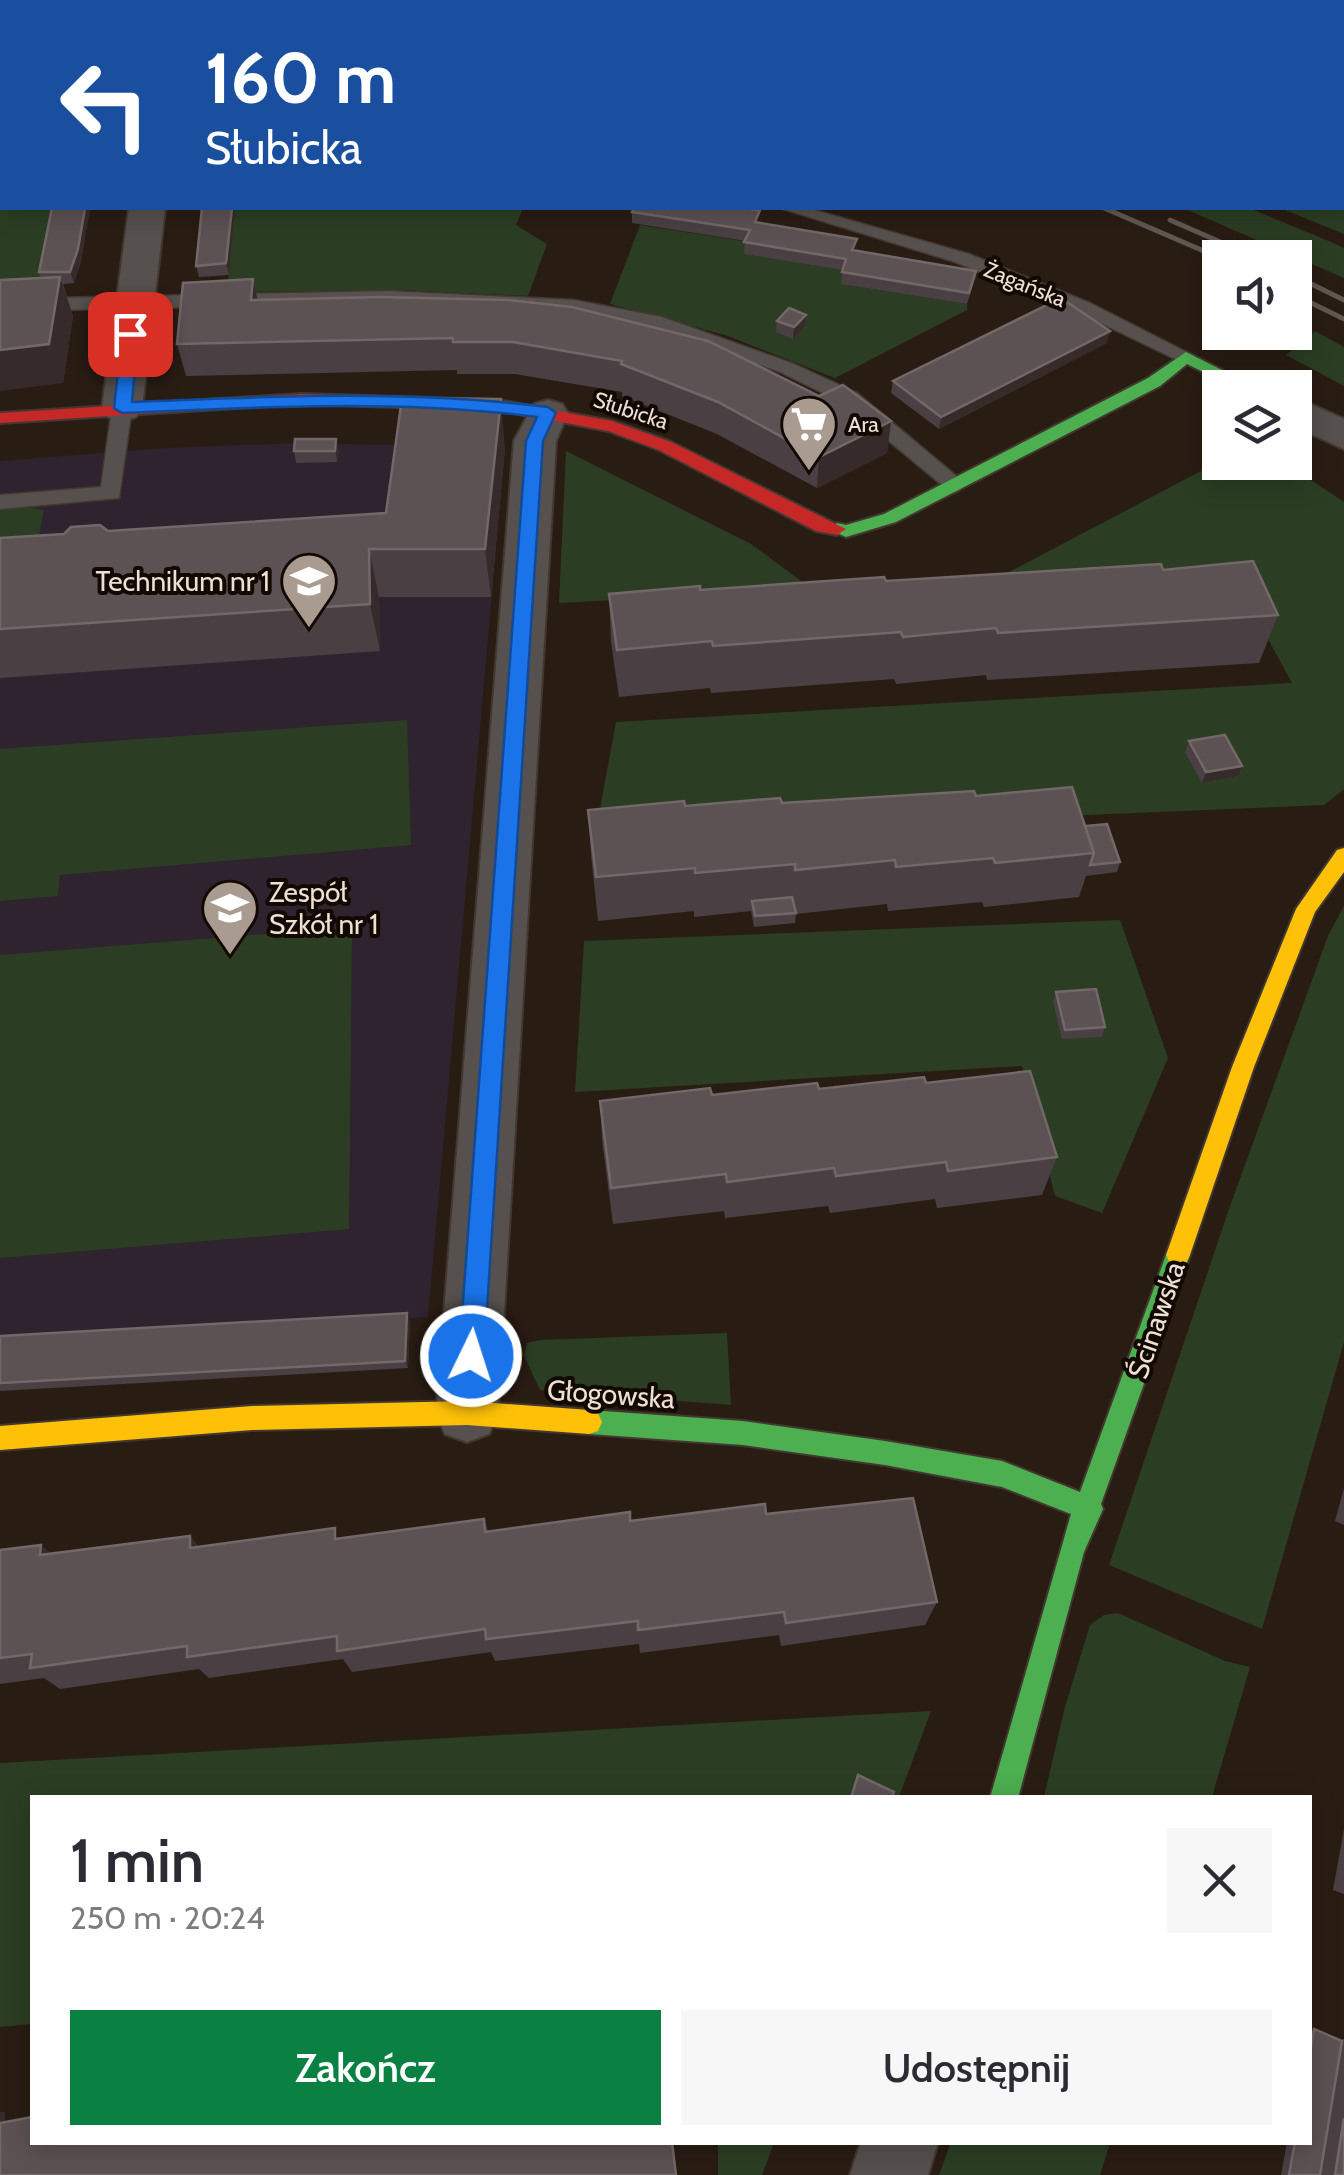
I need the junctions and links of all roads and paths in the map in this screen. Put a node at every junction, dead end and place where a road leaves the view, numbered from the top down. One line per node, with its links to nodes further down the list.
1 (147, 210): 3 (street)
2 (797, 210): 5 (lane, Żagańska)
3 (134, 302): 4 (lane); 7 (street); 12 (lane)
4 (0, 310)
5 (1186, 358): 6 (street, Żagańska); 12 (street, Słubicka)
6 (1212, 370)
7 (122, 408): 8 (street, Słubicka); 9 (street, Słubicka); 13 (lane)
8 (548, 413): 12 (street, Słubicka); 15 (street)
9 (0, 418)
10 (1312, 419): 11 (street)
11 (1344, 436)
12 (956, 485)
13 (0, 502)
14 (1344, 856): 17 (street, Ścinawska)
15 (466, 1413): 16 (street, Głogowska); 17 (street, Głogowska)
16 (0, 1438)
17 (1090, 1509): 18 (street, Ścinawska)
18 (1005, 1795)
19 (899, 2145): 20 (street)
20 (889, 2175)

